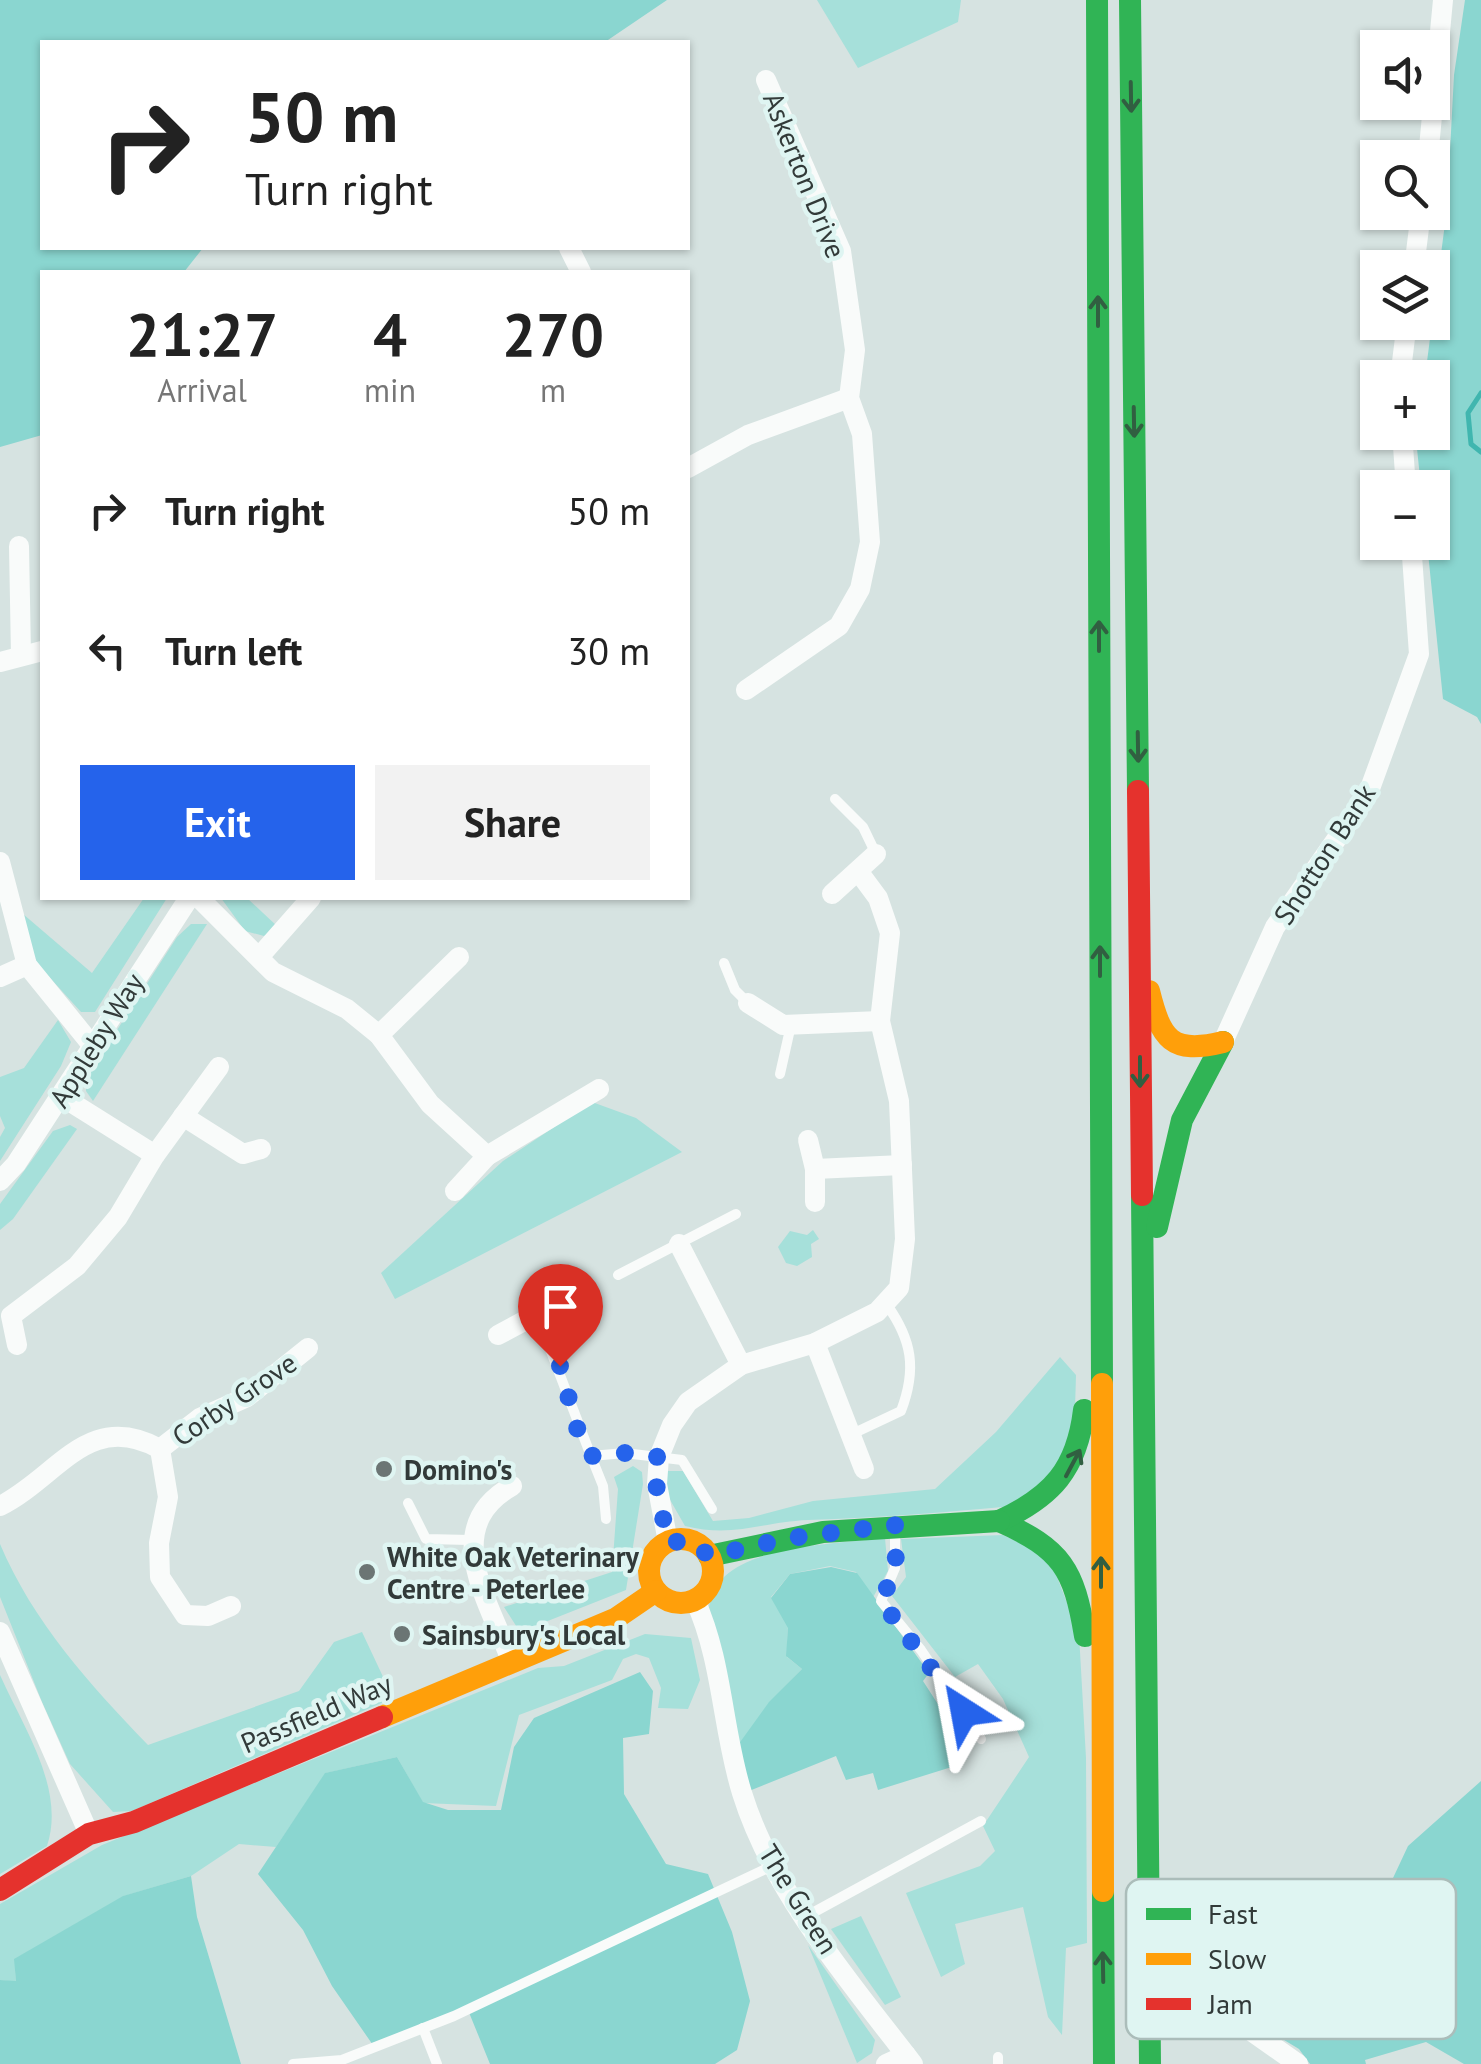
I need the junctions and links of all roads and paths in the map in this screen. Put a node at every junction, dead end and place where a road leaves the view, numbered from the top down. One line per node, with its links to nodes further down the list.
1 (1097, 0): 50 (main road, one-way to 1)
2 (1130, 0): 22 (main road, one-way to 22)
3 (1443, 0): 5 (street)
4 (766, 80): 6 (street, Askerton Drive)
5 (1430, 140)
6 (849, 398): 7 (street); 13 (street, Askerton Drive)
7 (690, 467)
8 (18, 546): 11 (street)
9 (1411, 560): 32 (street, Shotton Bank)
10 (40, 651): 11 (street)
11 (21, 656): 12 (street)
12 (0, 662)
13 (746, 690)
14 (835, 798): 15 (lane)
15 (876, 854): 17 (street)
16 (0, 862): 26 (street)
17 (858, 871): 18 (street); 29 (street)
18 (832, 894)
19 (188, 900): 33 (street, Appleby Way)
20 (200, 900): 23 (street)
21 (309, 900): 23 (street)
22 (1139, 951): 32 (main road); 53 (main road, one-way to 53)
23 (260, 956): 31 (street)
24 (459, 958): 31 (street)
25 (724, 963): 28 (lane)
26 (27, 965): 27 (street); 33 (street)
27 (0, 977)
28 (748, 1002): 30 (street)
29 (880, 1020): 30 (street); 43 (street)
30 (791, 1024): 35 (lane)
31 (379, 1035): 41 (street)
32 (1223, 1042): 53 (main road)
33 (90, 1044): 37 (street, Appleby Way)
34 (220, 1067): 38 (street)
35 (780, 1074)
36 (599, 1088): 41 (street)
37 (61, 1096): 40 (street); 45 (street, Appleby Way)
38 (183, 1116): 40 (street); 42 (street)
39 (808, 1140): 44 (street)
40 (155, 1155): 55 (street)
41 (487, 1156): 46 (street)
42 (250, 1159)
43 (902, 1165): 44 (street); 54 (street)
44 (815, 1170): 47 (street)
45 (0, 1180)
46 (455, 1192)
47 (815, 1202)
48 (736, 1214): 49 (lane)
49 (679, 1244): 51 (lane); 61 (street)
50 (1101, 1268): 72 (main road, one-way to 50); 83 (main road, one-way to 50)
51 (618, 1275)
52 (570, 1297): 56 (street)
53 (1142, 1303): 85 (main road)
54 (887, 1304): 58 (street); 62 (lane)
55 (6, 1313): 59 (street)
56 (536, 1315): 57 (street); 64 (lane)
57 (498, 1335)
58 (815, 1342): 61 (street); 62 (street)
59 (17, 1345)
60 (308, 1348): 63 (street, Corby Grove)
61 (740, 1365): 65 (street)
62 (850, 1435): 66 (street)
63 (160, 1450): 69 (street, Corby Grove); 79 (street, Corby Grove)
64 (591, 1456): 65 (lane); 71 (lane)
65 (659, 1457): 70 (lane); 75 (street)
66 (864, 1469)
67 (512, 1486): 74 (street)
68 (408, 1504): 74 (lane)
69 (0, 1506)
70 (712, 1509)
71 (606, 1519)
72 (999, 1521): 73 (main road); 83 (main road)
73 (895, 1525): 76 (main road); 82 (lane)
74 (470, 1540): 81 (street)
75 (668, 1542): 76 (main road); 77 (main road)
76 (709, 1556): 78 (main road)
77 (656, 1591): 78 (main road); 81 (main road, Passfield Way)
78 (695, 1600): 87 (street, The Green)
79 (230, 1606)
80 (0, 1632): 86 (street)
81 (512, 1663): 86 (main road, Passfield Way)
82 (981, 1739)
83 (1101, 1812): 99 (main road, one-way to 83)
84 (981, 1821): 91 (lane)
85 (1146, 1828): 88 (main road); 89 (main road)
86 (90, 1834): 90 (main road, Passfield Way)
87 (773, 1865): 91 (street, The Green); 92 (lane)
88 (1147, 1879)
89 (1153, 1879)
90 (0, 1890)
91 (805, 1916): 95 (street, The Green)
92 (422, 2028): 96 (lane); 98 (lane)
93 (1150, 2039): 100 (main road)
94 (1262, 2039): 101 (street)
95 (902, 2061)
96 (340, 2062): 97 (lane)
97 (293, 2064)
98 (437, 2064)
99 (1104, 2064)
100 (1150, 2064)
101 (1298, 2064)

